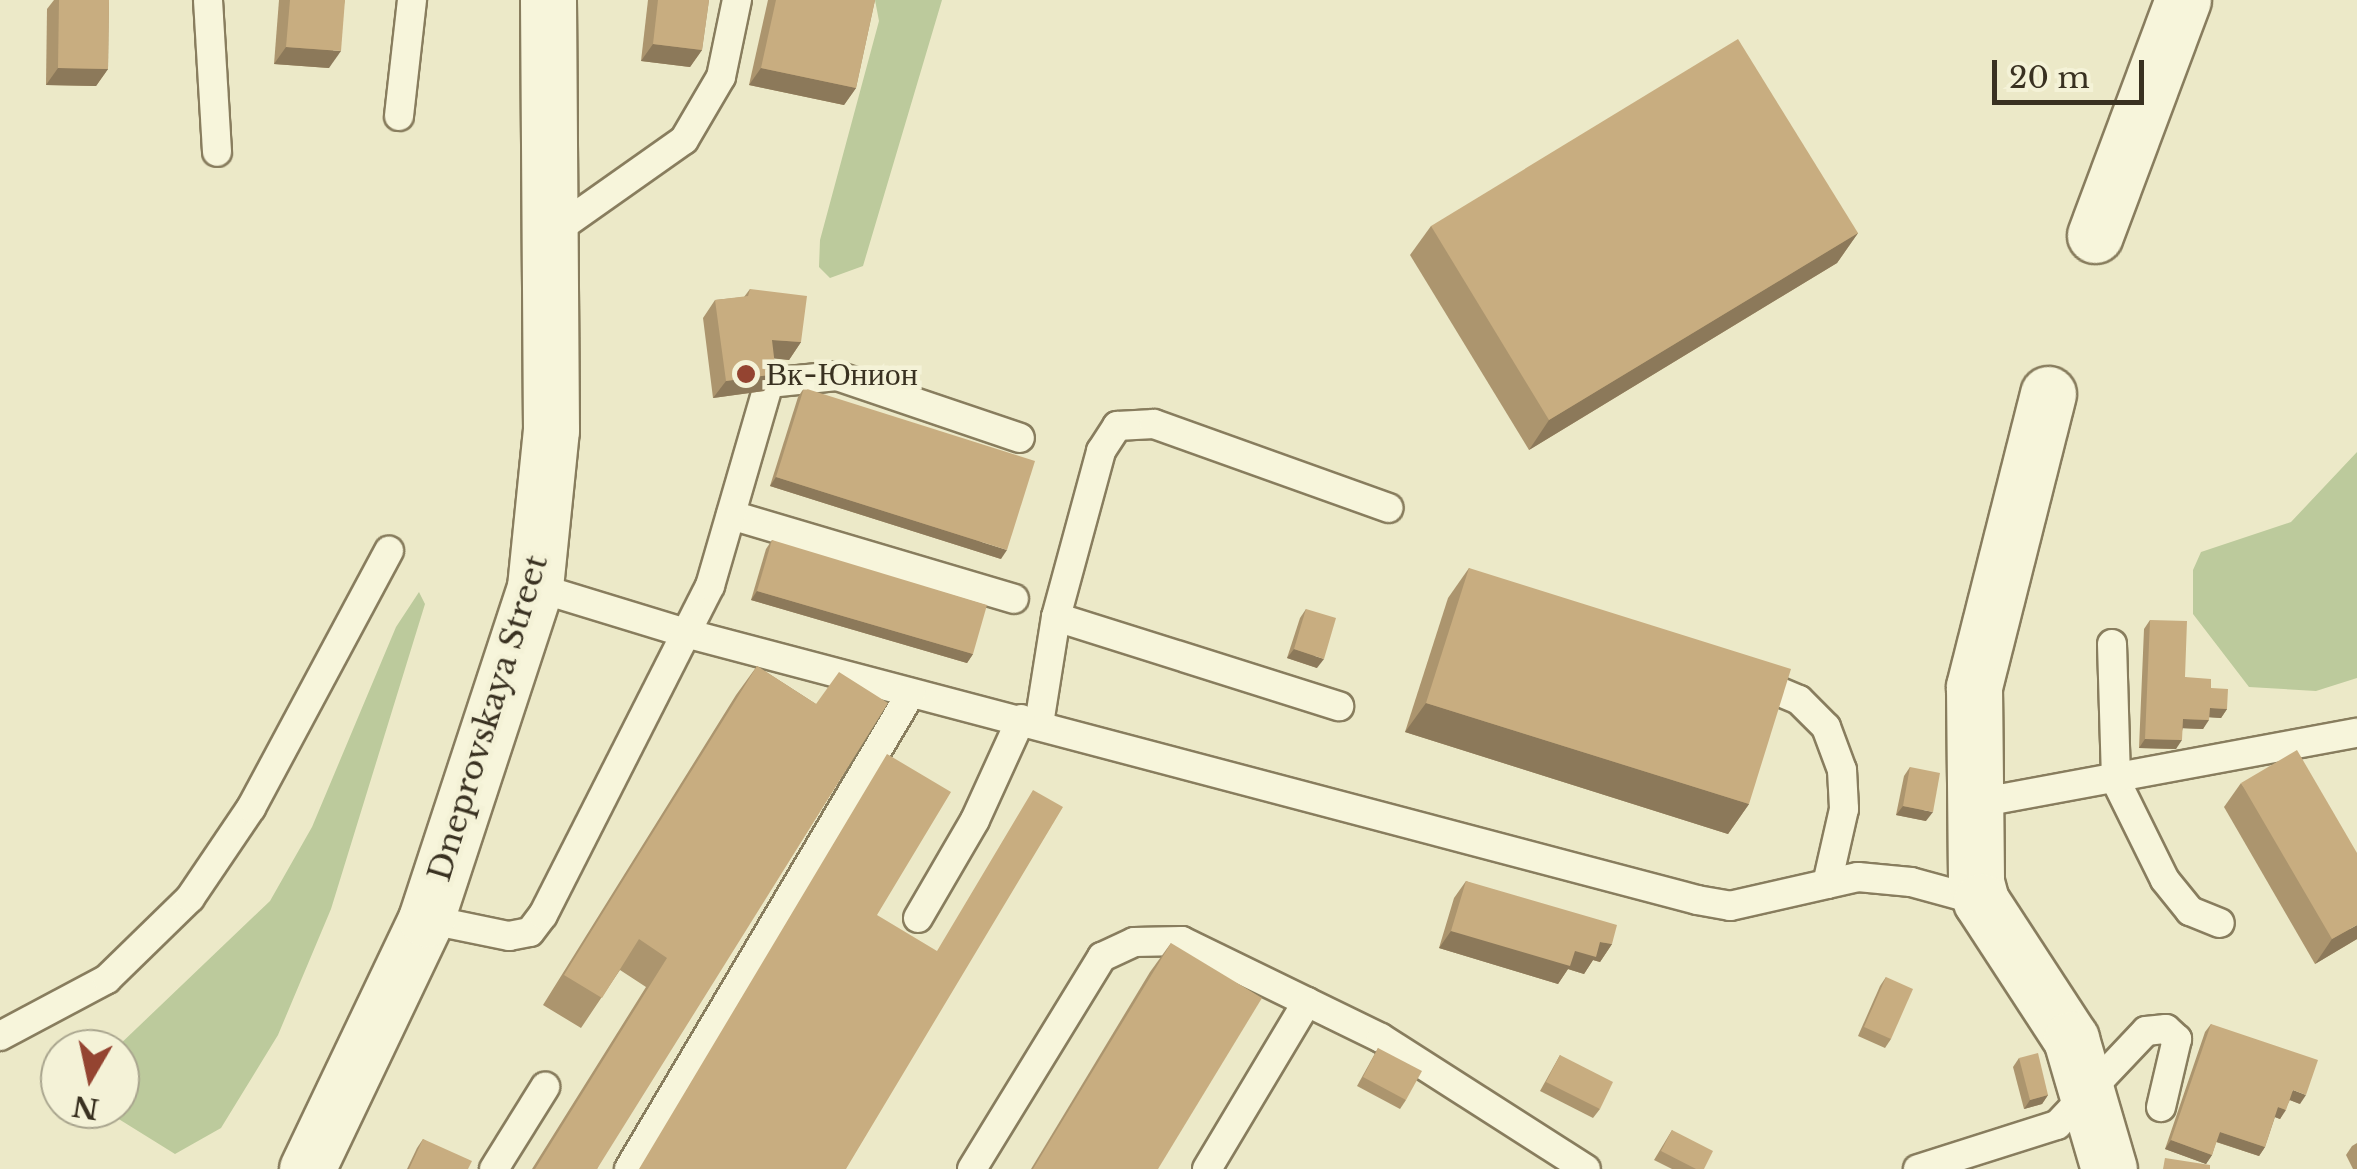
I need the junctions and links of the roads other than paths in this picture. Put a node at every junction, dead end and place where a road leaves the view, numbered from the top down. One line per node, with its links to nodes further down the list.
1 (208, 0): 7 (lane)
2 (412, 0): 6 (lane)
3 (548, 0): 8 (main road, Dneprovskaya Street)
4 (736, 0): 8 (lane)
5 (2184, 0): 9 (main road)
6 (399, 116)
7 (217, 152)
8 (552, 234): 15 (main road, Dneprovskaya Street)
9 (2095, 234)
10 (2048, 394): 26 (main road)
11 (1020, 438): 13 (lane)
12 (1388, 508): 17 (lane)
13 (731, 515): 16 (lane); 18 (lane)
14 (389, 551): 33 (lane)
15 (535, 587): 18 (lane); 30 (main road, Dneprovskaya Street)
16 (1014, 599)
17 (1056, 617): 22 (lane); 23 (lane)
18 (689, 634): 21 (lane); 30 (lane)
19 (2112, 644): 25 (lane)
20 (1726, 671): 27 (lane)
21 (911, 693): 23 (lane); 39 (lane)
22 (1339, 706)
23 (1030, 721): 27 (lane); 29 (lane)
24 (2357, 733): 25 (lane)
25 (2116, 781): 26 (lane); 31 (lane)
26 (1978, 804): 28 (main road)
27 (1828, 884): 28 (lane)
28 (1981, 901): 35 (main road)
29 (918, 918)
30 (426, 919): 37 (main road, Dneprovskaya Street)
31 (2220, 923)
32 (1307, 1002): 40 (lane); 41 (lane); 42 (lane)
33 (0, 1036)
34 (545, 1087): 38 (lane)
35 (2086, 1092): 36 (lane); 43 (lane); 44 (main road)
36 (2161, 1106)
37 (306, 1169)
38 (494, 1169)
39 (629, 1169)
40 (972, 1169)
41 (1207, 1169)
42 (1586, 1169)
43 (1918, 1169)
44 (2109, 1169)

